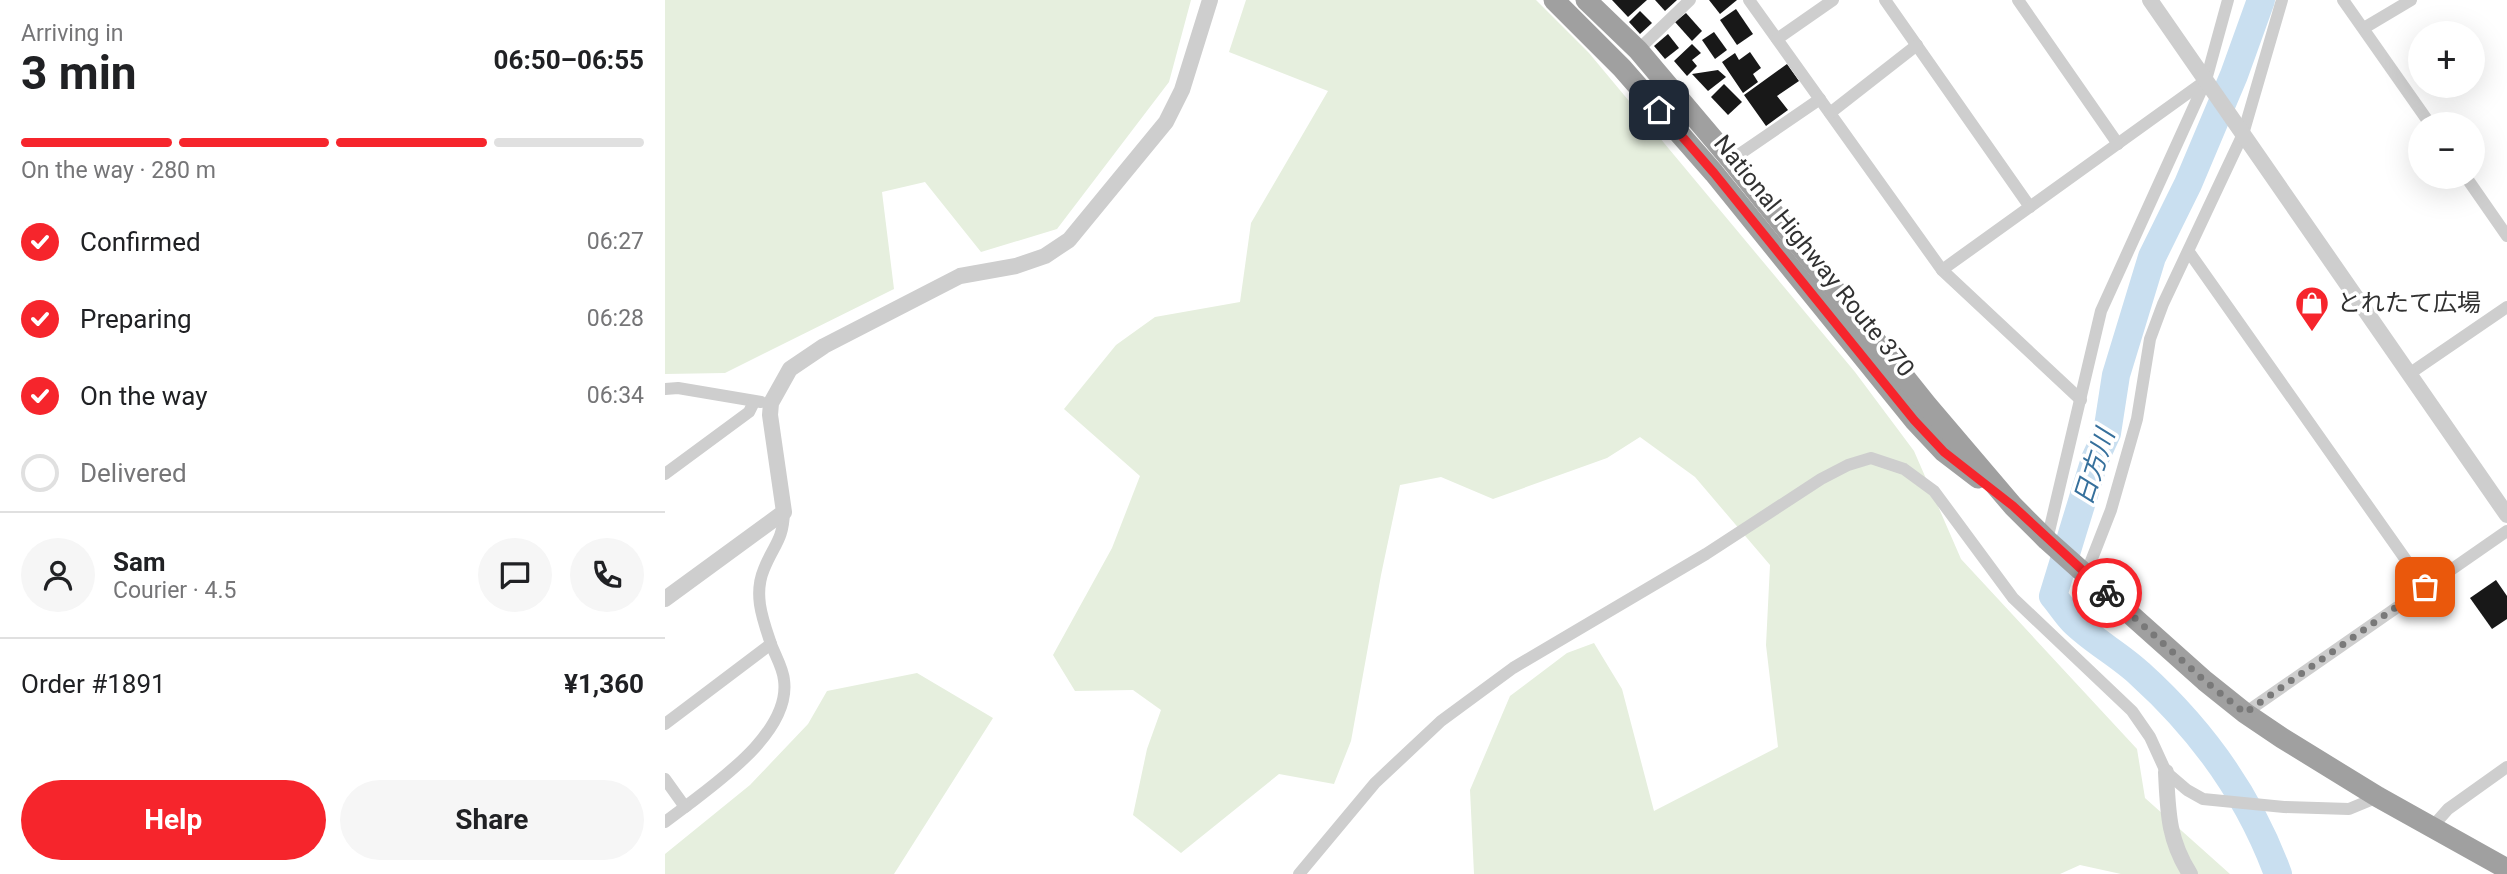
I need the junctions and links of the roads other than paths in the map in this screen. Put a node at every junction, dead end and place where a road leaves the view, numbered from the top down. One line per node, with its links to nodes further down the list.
1 (1210, 0): 35 (street)
2 (1554, 0): 37 (highway, National Highway Route 370)
3 (1586, 0): 17 (highway, National Highway Route 370)
4 (1690, 0): 17 (street)
5 (1749, 0): 15 (street)
6 (1833, 0): 15 (street)
7 (1885, 0): 16 (street)
8 (2018, 0): 23 (street)
9 (2150, 0): 18 (street)
10 (2228, 0): 18 (street)
11 (2283, 0): 22 (street)
12 (2343, 0): 14 (street)
13 (2411, 0): 14 (street)
14 (2364, 29): 20 (street)
15 (1777, 39): 19 (street)
16 (1917, 45): 21 (street); 26 (street)
17 (1638, 50): 24 (highway, National Highway Route 370)
18 (2210, 87): 22 (street); 23 (street); 33 (street)
19 (1819, 99): 21 (street); 24 (street)
20 (2422, 112)
21 (1830, 113): 29 (street)
22 (2240, 130): 28 (street); 31 (street)
23 (2118, 144): 26 (street)
24 (1731, 160): 37 (highway, National Highway Route 370)
25 (2474, 189): 27 (street)
26 (2030, 207): 29 (street)
27 (2507, 236)
28 (2189, 252): 42 (street); 43 (street)
29 (1942, 270): 33 (street)
30 (2507, 307): 31 (street)
31 (2409, 374): 39 (street)
32 (665, 389): 34 (street)
33 (2081, 400): 41 (street)
34 (754, 402): 35 (street); 36 (street)
35 (771, 403): 38 (street)
36 (665, 474)
37 (2013, 506): 41 (highway, National Highway Route 370)
38 (784, 512): 44 (street); 45 (street)
39 (2507, 515)
40 (2507, 531): 43 (street)
41 (2050, 543): 42 (highway, National Highway Route 370)
42 (2084, 573): 46 (highway, National Highway Route 370)
43 (2425, 587): 46 (street)
44 (665, 599)
45 (771, 645): 47 (street); 52 (street)
46 (2245, 713): 51 (highway, National Highway Route 370)
47 (665, 724)
48 (2507, 767): 54 (street)
49 (2166, 772): 51 (street); 56 (street); 57 (street)
50 (665, 779): 52 (street)
51 (2378, 797): 54 (highway, National Highway Route 370)
52 (685, 807): 53 (street)
53 (665, 822)
54 (2433, 826): 55 (highway, National Highway Route 370)
55 (2507, 869)
56 (1299, 874)
57 (2190, 874)

